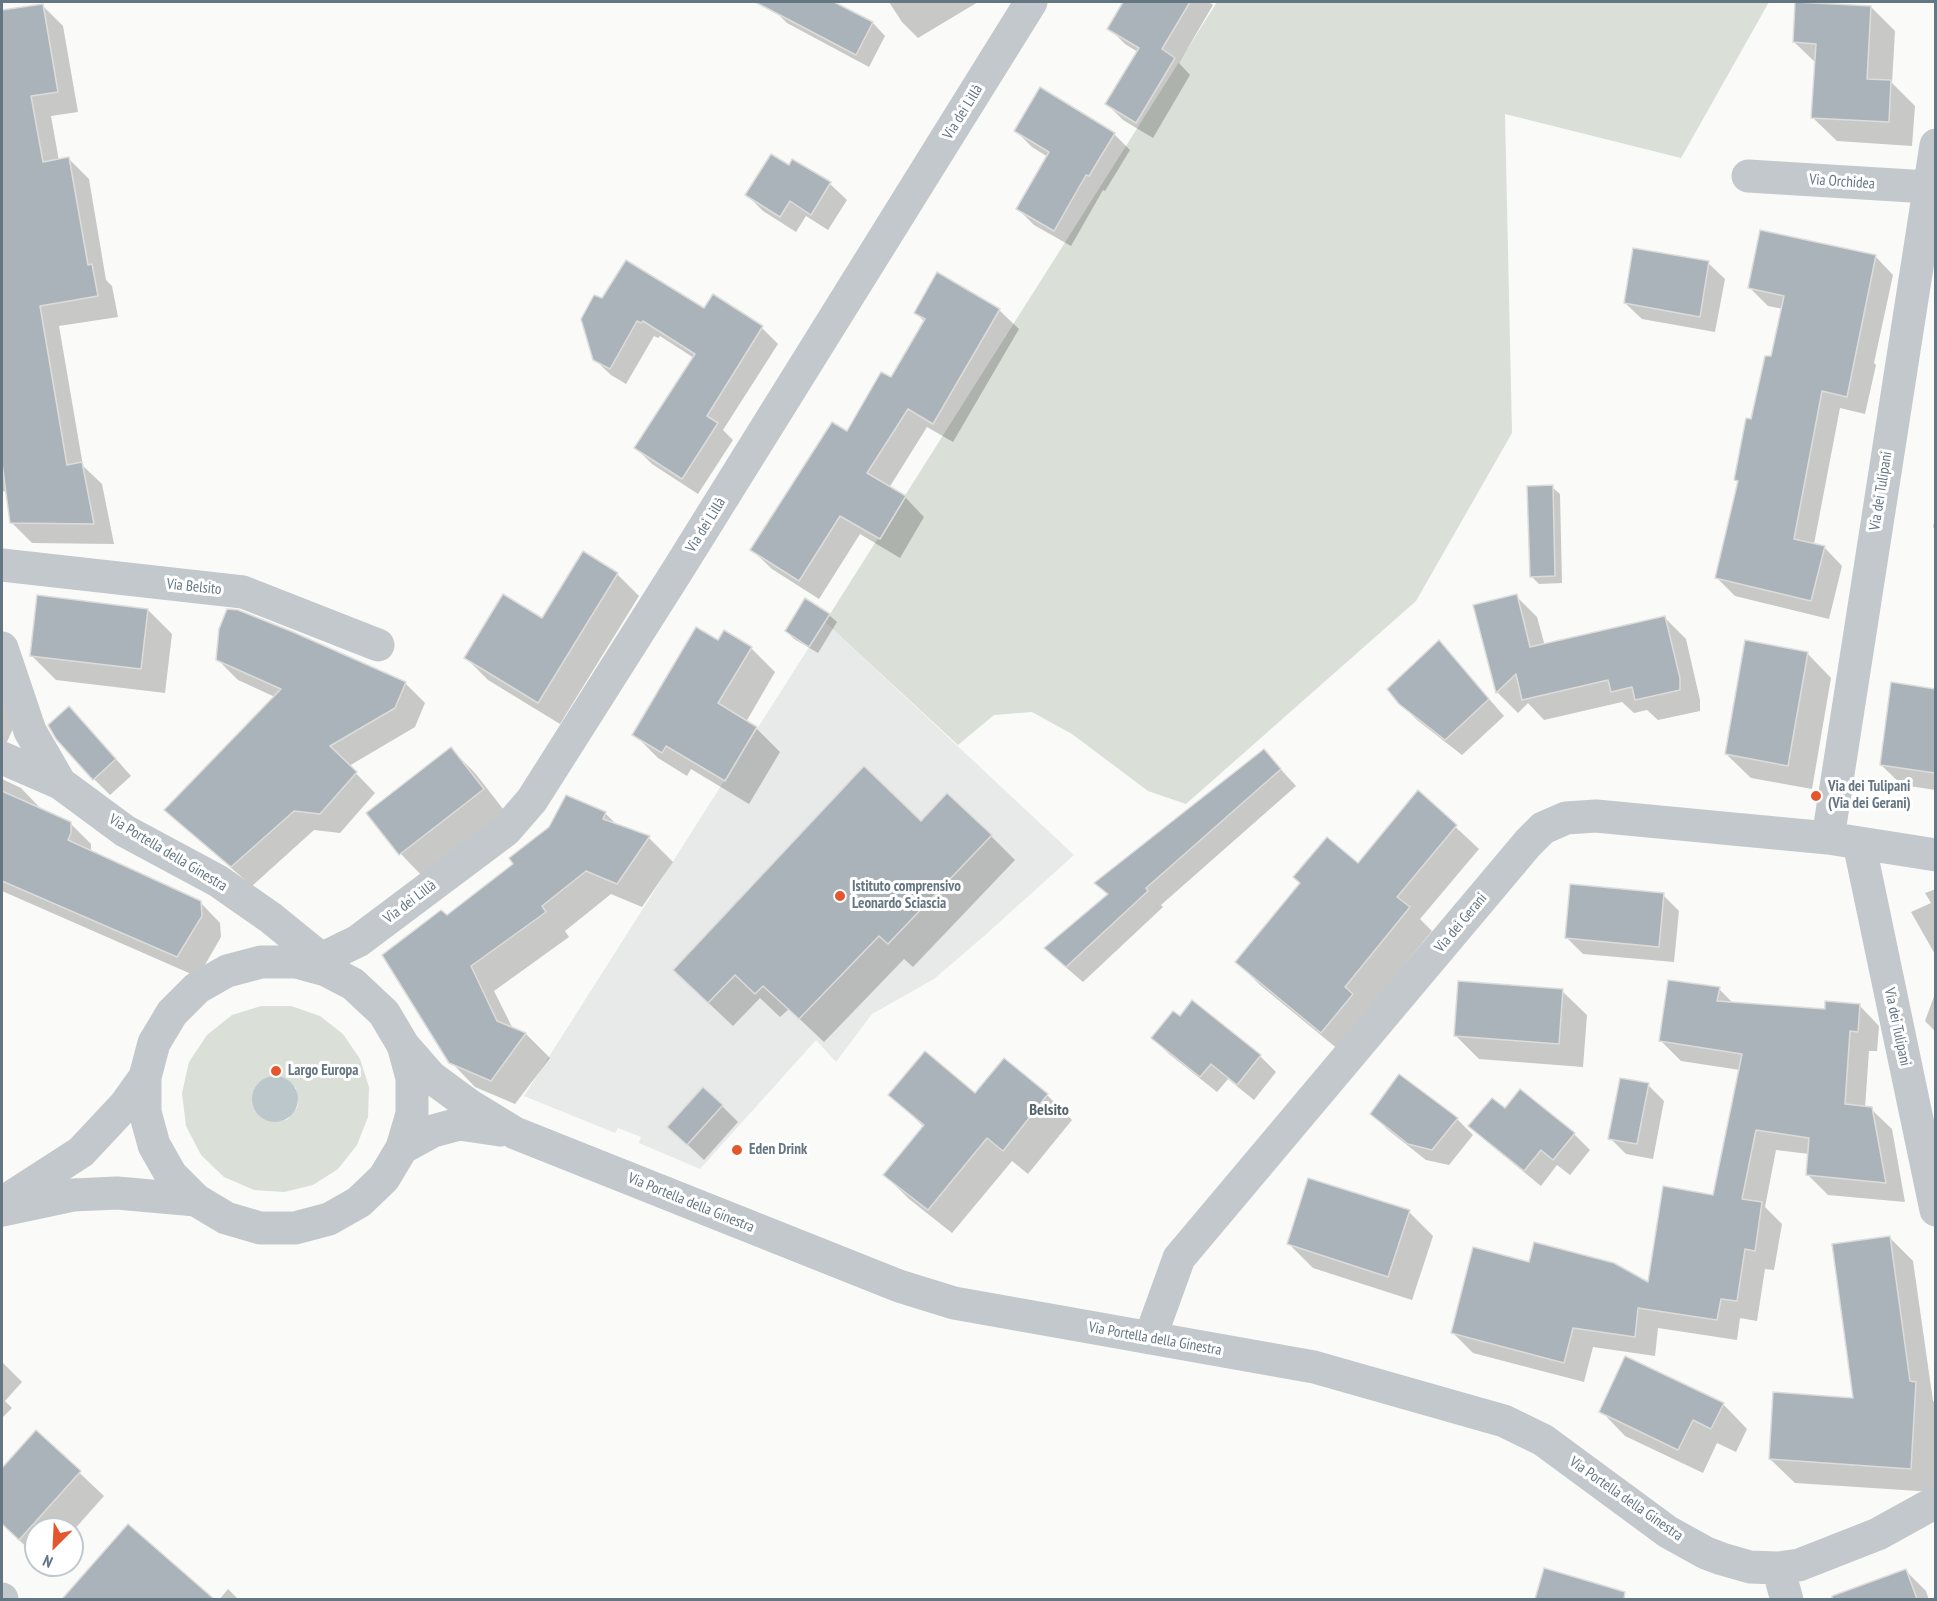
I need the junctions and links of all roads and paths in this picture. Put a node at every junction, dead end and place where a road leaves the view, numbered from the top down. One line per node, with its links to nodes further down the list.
1 (1031, 2): 13 (street, Via dei Lillà)
2 (1935, 145): 4 (street, Via dei Tulipani)
3 (1748, 176): 4 (street, Via Orchidea)
4 (1932, 188): 10 (street, Via dei Tulipani)
5 (2, 565): 6 (street, Via Belsito)
6 (378, 645)
7 (2, 648): 9 (street)
8 (2, 758): 9 (street, Via Portella della Ginestra)
9 (60, 783): 12 (street, Via Portella della Ginestra)
10 (1844, 841): 11 (street, Via dei Gerani); 22 (street, Via dei Tulipani); 23 (street, Via dei Gerani)
11 (1935, 855)
12 (271, 918): 13 (street, Via Portella della Ginestra); 14 (street)
13 (309, 960): 14 (street); 15 (street)
14 (261, 962): 16 (street)
15 (403, 1045): 17 (street); 18 (street)
16 (145, 1077): 19 (street); 20 (street)
17 (515, 1133): 18 (street); 23 (street, Via Portella della Ginestra)
18 (402, 1148): 19 (street)
19 (196, 1200): 21 (street)
20 (2, 1203)
21 (2, 1210)
22 (1935, 1210)
23 (1150, 1338): 25 (street, Via Portella della Ginestra)
24 (1935, 1502): 25 (street, Via Portella della Ginestra)
25 (1778, 1568): 26 (street)
26 (1787, 1599)

